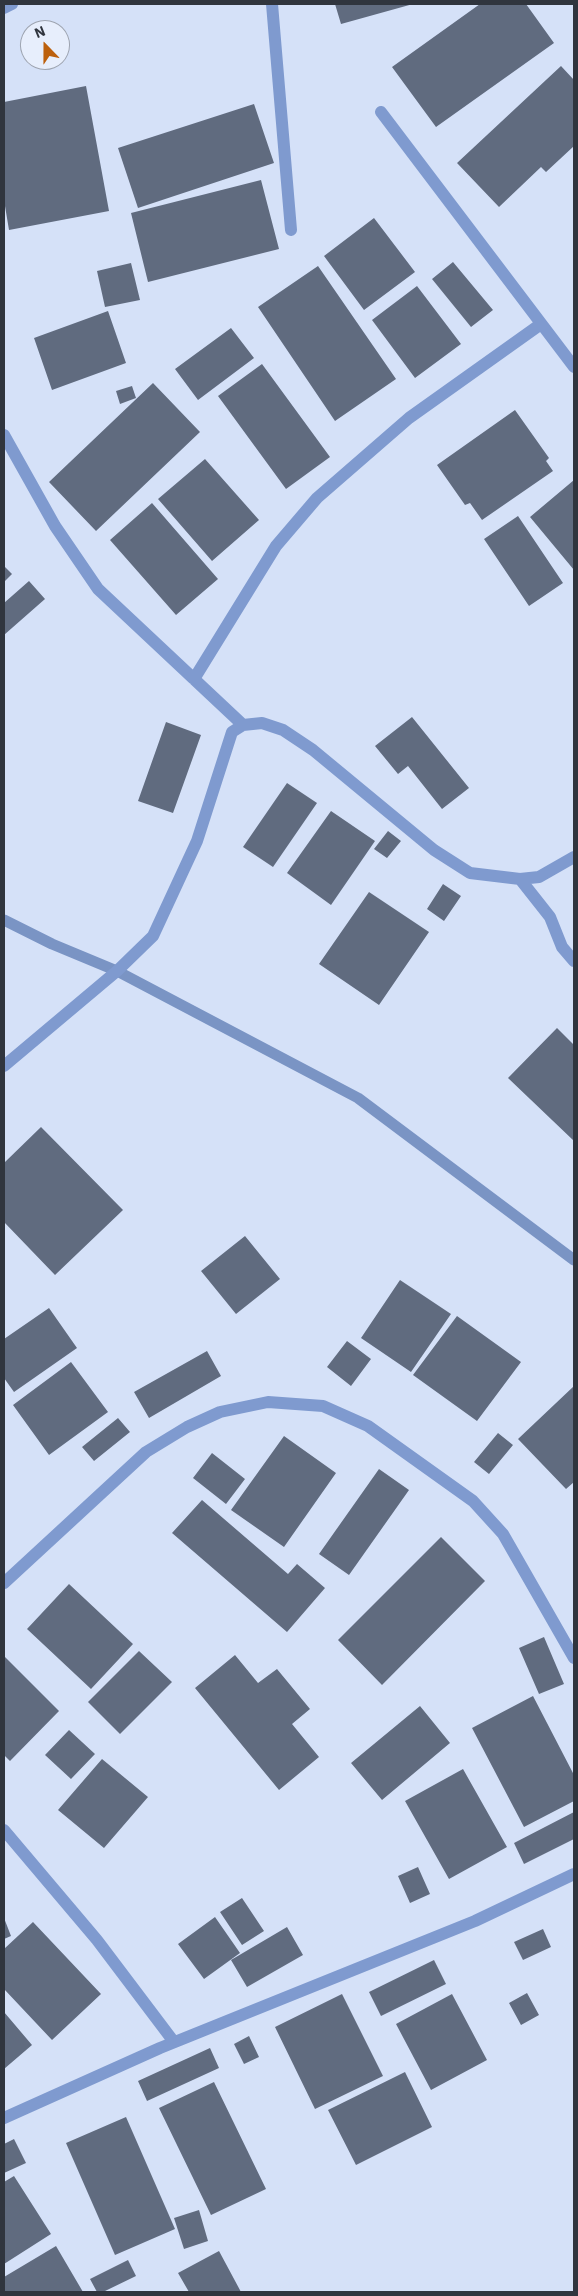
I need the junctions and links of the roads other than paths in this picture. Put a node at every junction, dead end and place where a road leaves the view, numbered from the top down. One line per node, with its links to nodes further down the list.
1 (12, 4): 3 (street)
2 (272, 4): 5 (street)
3 (4, 8)
4 (381, 112): 6 (street)
5 (291, 230)
6 (541, 324): 7 (street); 9 (street)
7 (574, 367)
8 (4, 435): 9 (street)
9 (194, 679): 10 (street)
10 (243, 725): 12 (street); 14 (street)
11 (574, 857): 12 (street)
12 (520, 880): 13 (street)
13 (574, 962)
14 (4, 1066)
15 (4, 1583): 16 (street)
16 (574, 1658)
17 (4, 1830): 19 (street)
18 (574, 1874): 19 (street)
19 (174, 2042): 20 (street)
20 (4, 2118)

